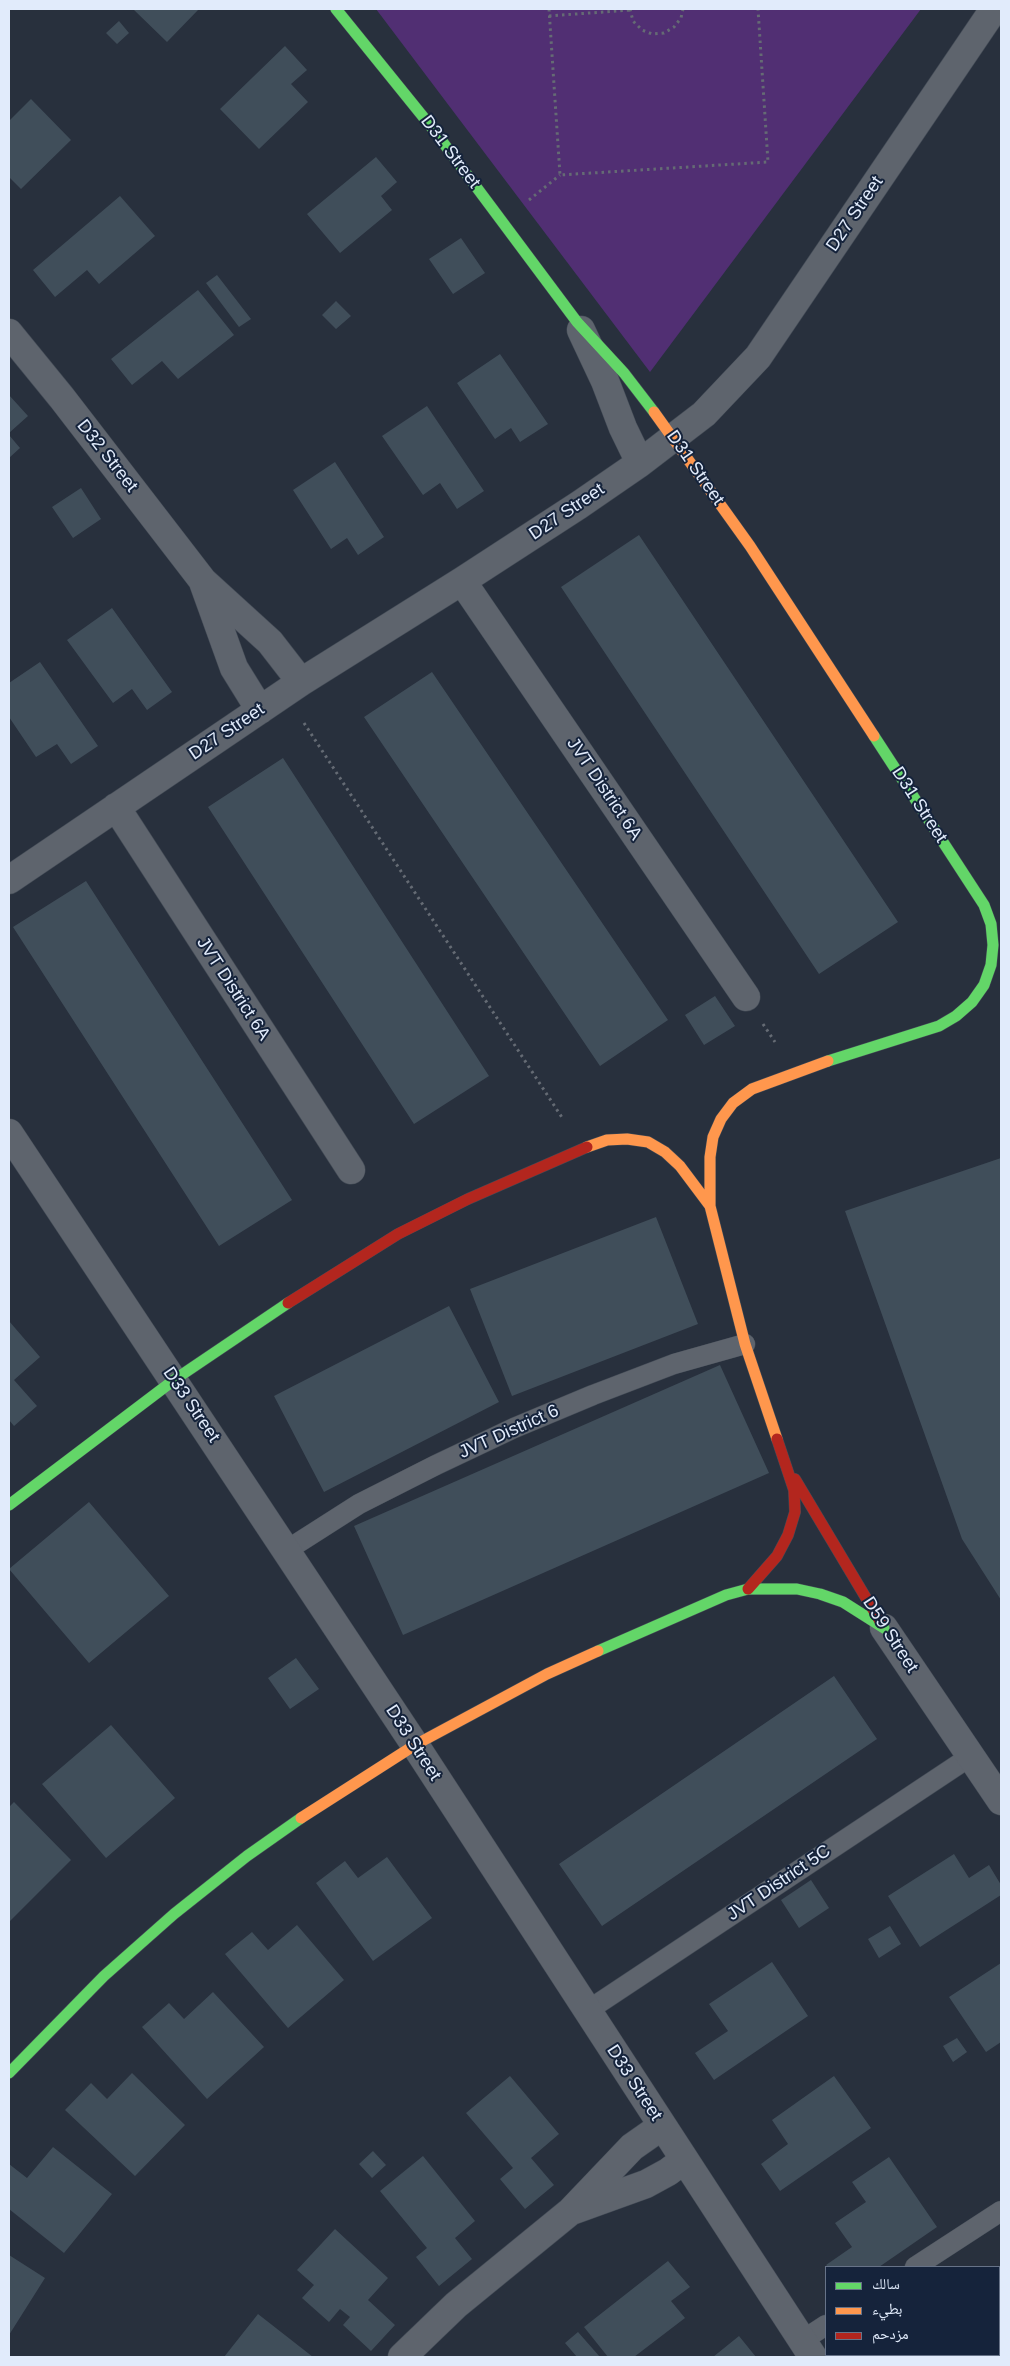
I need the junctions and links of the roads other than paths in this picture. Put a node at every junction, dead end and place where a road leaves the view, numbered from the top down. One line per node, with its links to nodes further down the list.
1 (336, 9): 3 (street, D31 Street)
2 (994, 9): 5 (street, D27 Street)
3 (576, 322): 5 (street, D31 Street); 6 (street, D31 Street)
4 (9, 333): 7 (street, D32 Street)
5 (674, 438): 6 (street, D27 Street); 16 (street, D31 Street)
6 (640, 463): 8 (street, D27 Street)
7 (203, 581): 9 (street, D32 Street); 10 (street, D32 Street)
8 (462, 581): 9 (street, D27 Street); 13 (street, JVT District 6A)
9 (293, 688): 10 (street, D27 Street)
10 (260, 710): 11 (street, D27 Street)
11 (116, 807): 12 (street, D27 Street); 15 (street, JVT District 6A)
12 (9, 880)
13 (746, 997)
14 (9, 1132): 18 (street, D33 Street)
15 (351, 1170)
16 (710, 1206): 17 (street); 18 (street)
17 (744, 1344): 19 (street); 21 (lane, JVT District 6)
18 (174, 1380): 20 (street); 21 (street, D33 Street)
19 (787, 1465): 22 (street); 23 (street, D59 Street)
20 (9, 1505)
21 (287, 1550): 24 (street, D33 Street)
22 (748, 1589): 23 (street); 24 (street)
23 (884, 1628): 25 (street, D59 Street)
24 (415, 1745): 27 (street, D33 Street); 28 (street)
25 (971, 1756): 26 (street, D59 Street); 27 (lane, JVT District 5C)
26 (1001, 1800)
27 (587, 2011): 29 (street, D33 Street)
28 (9, 2073)
29 (662, 2126): 30 (street, D33 Street); 31 (street)
30 (684, 2160): 31 (street); 35 (street, D33 Street)
31 (571, 2211): 36 (street)
32 (1001, 2211): 33 (lane)
33 (917, 2266)
34 (825, 2326): 35 (lane)
35 (808, 2349)
36 (402, 2357)

